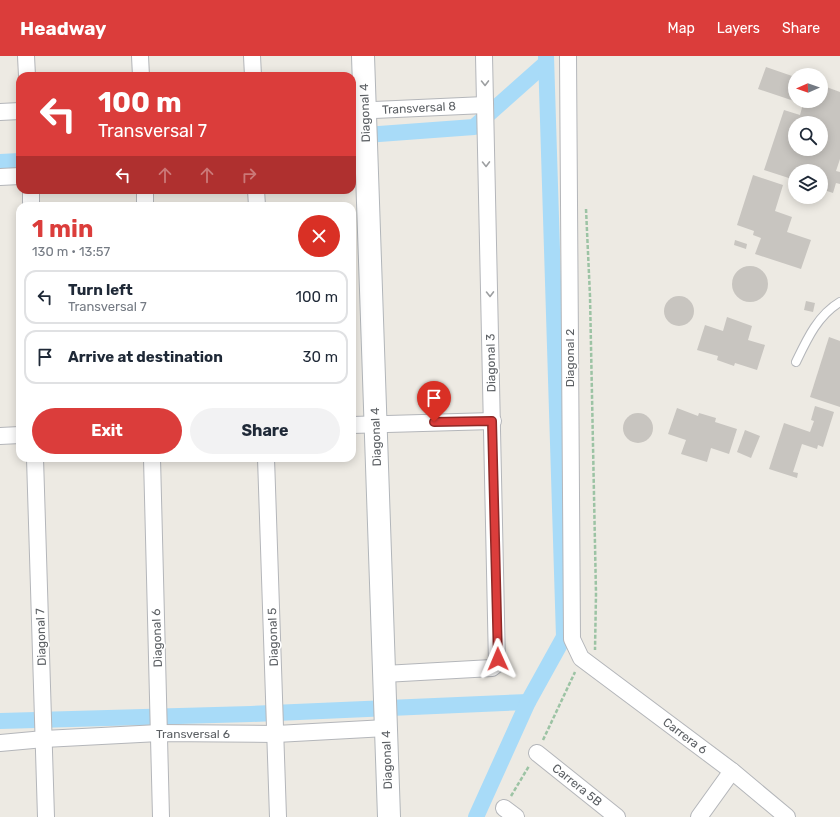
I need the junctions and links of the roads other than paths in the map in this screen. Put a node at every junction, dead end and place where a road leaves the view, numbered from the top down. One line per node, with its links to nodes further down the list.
1 (26, 56): 7 (street)
2 (140, 56): 8 (street)
3 (252, 56): 9 (street)
4 (364, 56): 13 (street, Diagonal 4)
5 (484, 56): 12 (street, Diagonal 3, one-way to 12)
6 (568, 56): 26 (street, Diagonal 2)
7 (27, 72)
8 (141, 72)
9 (253, 72)
10 (16, 111): 11 (street)
11 (0, 112)
12 (485, 113): 13 (street, Transversal 8); 18 (street, Diagonal 3, one-way to 18)
13 (361, 133): 19 (street, Diagonal 4)
14 (16, 176): 15 (street)
15 (0, 177)
16 (840, 302): 17 (lane)
17 (796, 362)
18 (492, 421): 19 (street); 27 (street, Diagonal 3)
19 (376, 424): 20 (street); 27 (street, Diagonal 4)
20 (356, 425)
21 (16, 435): 22 (street)
22 (0, 436)
23 (36, 462): 31 (street, Diagonal 7)
24 (152, 462): 29 (street, Diagonal 6)
25 (266, 462): 30 (street, Diagonal 5)
26 (581, 658): 34 (street, Carrera 6)
27 (384, 674): 28 (street, Diagonal 4)
28 (385, 716): 30 (street, Transversal 6); 38 (street, Diagonal 4)
29 (159, 727): 30 (street, Transversal 6); 31 (street, Transversal 6); 36 (street, Diagonal 6)
30 (276, 730): 37 (street, Diagonal 5)
31 (44, 735): 32 (street, Transversal 6); 35 (street, Diagonal 7)
32 (0, 744)
33 (537, 753): 39 (street, Carrera 5B)
34 (732, 771): 40 (street); 41 (street, Carrera 6)
35 (46, 817)
36 (161, 817)
37 (278, 817)
38 (389, 817)
39 (617, 817)
40 (699, 817)
41 (787, 817)

